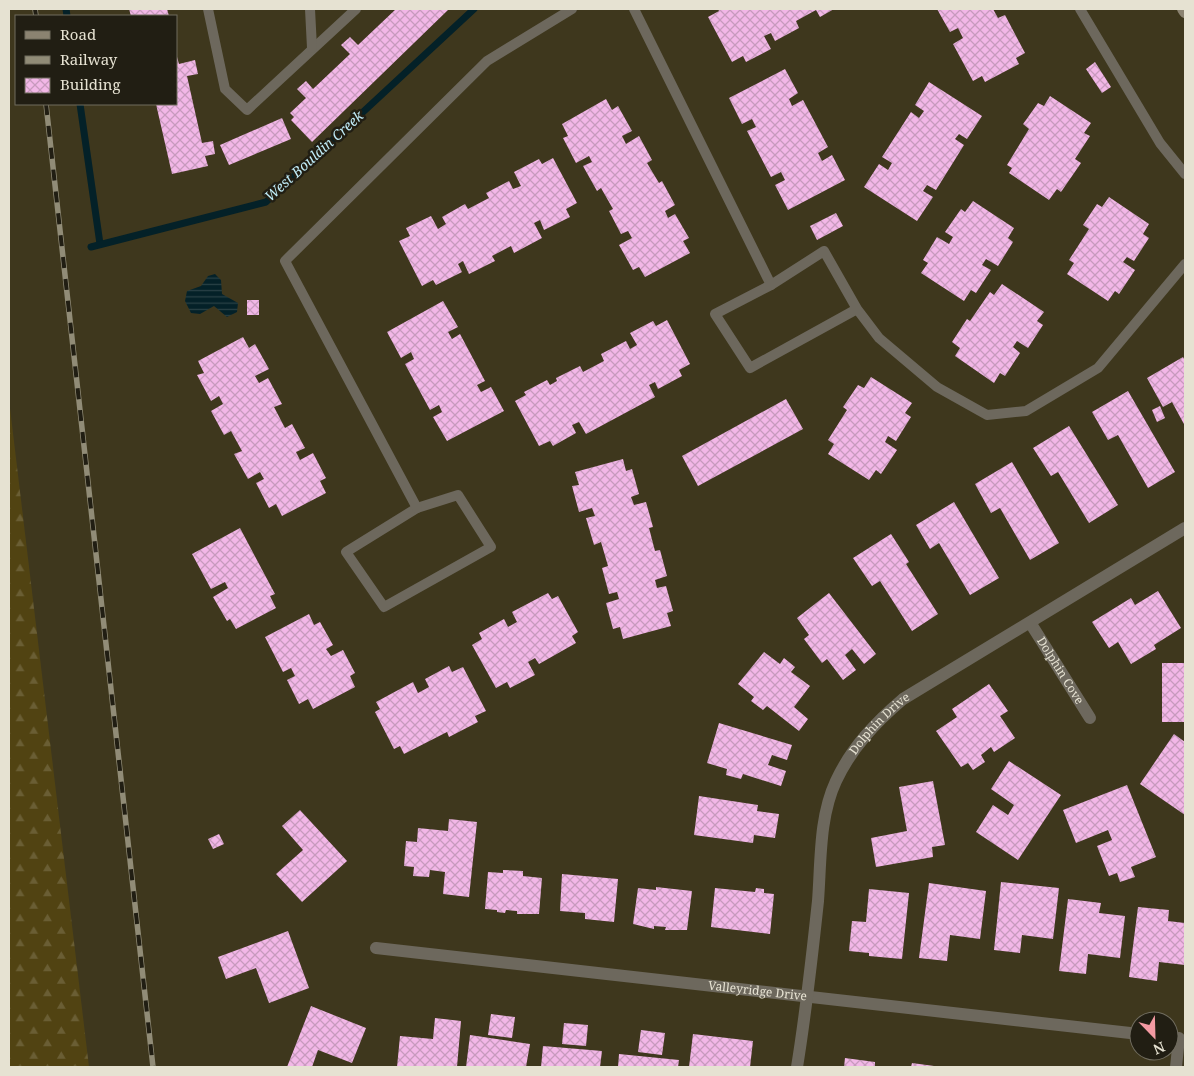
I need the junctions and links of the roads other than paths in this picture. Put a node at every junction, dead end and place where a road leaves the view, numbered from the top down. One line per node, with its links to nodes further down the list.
1 (208, 9): 9 (lane)
2 (310, 9): 9 (lane)
3 (356, 9): 9 (lane)
4 (572, 9): 14 (lane)
5 (634, 9): 12 (lane)
6 (1080, 9): 10 (lane)
7 (1183, 9): 8 (street)
8 (1185, 12)
9 (312, 48)
10 (1185, 174)
11 (1185, 264): 13 (lane)
12 (771, 285): 13 (lane); 13 (lane)
13 (857, 309)
14 (417, 508): 14 (lane)
15 (1185, 528): 16 (street, Dolphin Drive)
16 (1031, 624): 17 (street, Dolphin Cove); 19 (street, Dolphin Drive)
17 (1090, 718)
18 (376, 948): 19 (street, Valleyridge Drive)
19 (809, 998): 20 (street, Valleyridge Drive); 21 (street, Dolphin Drive)
20 (1129, 1033)
21 (796, 1067)

